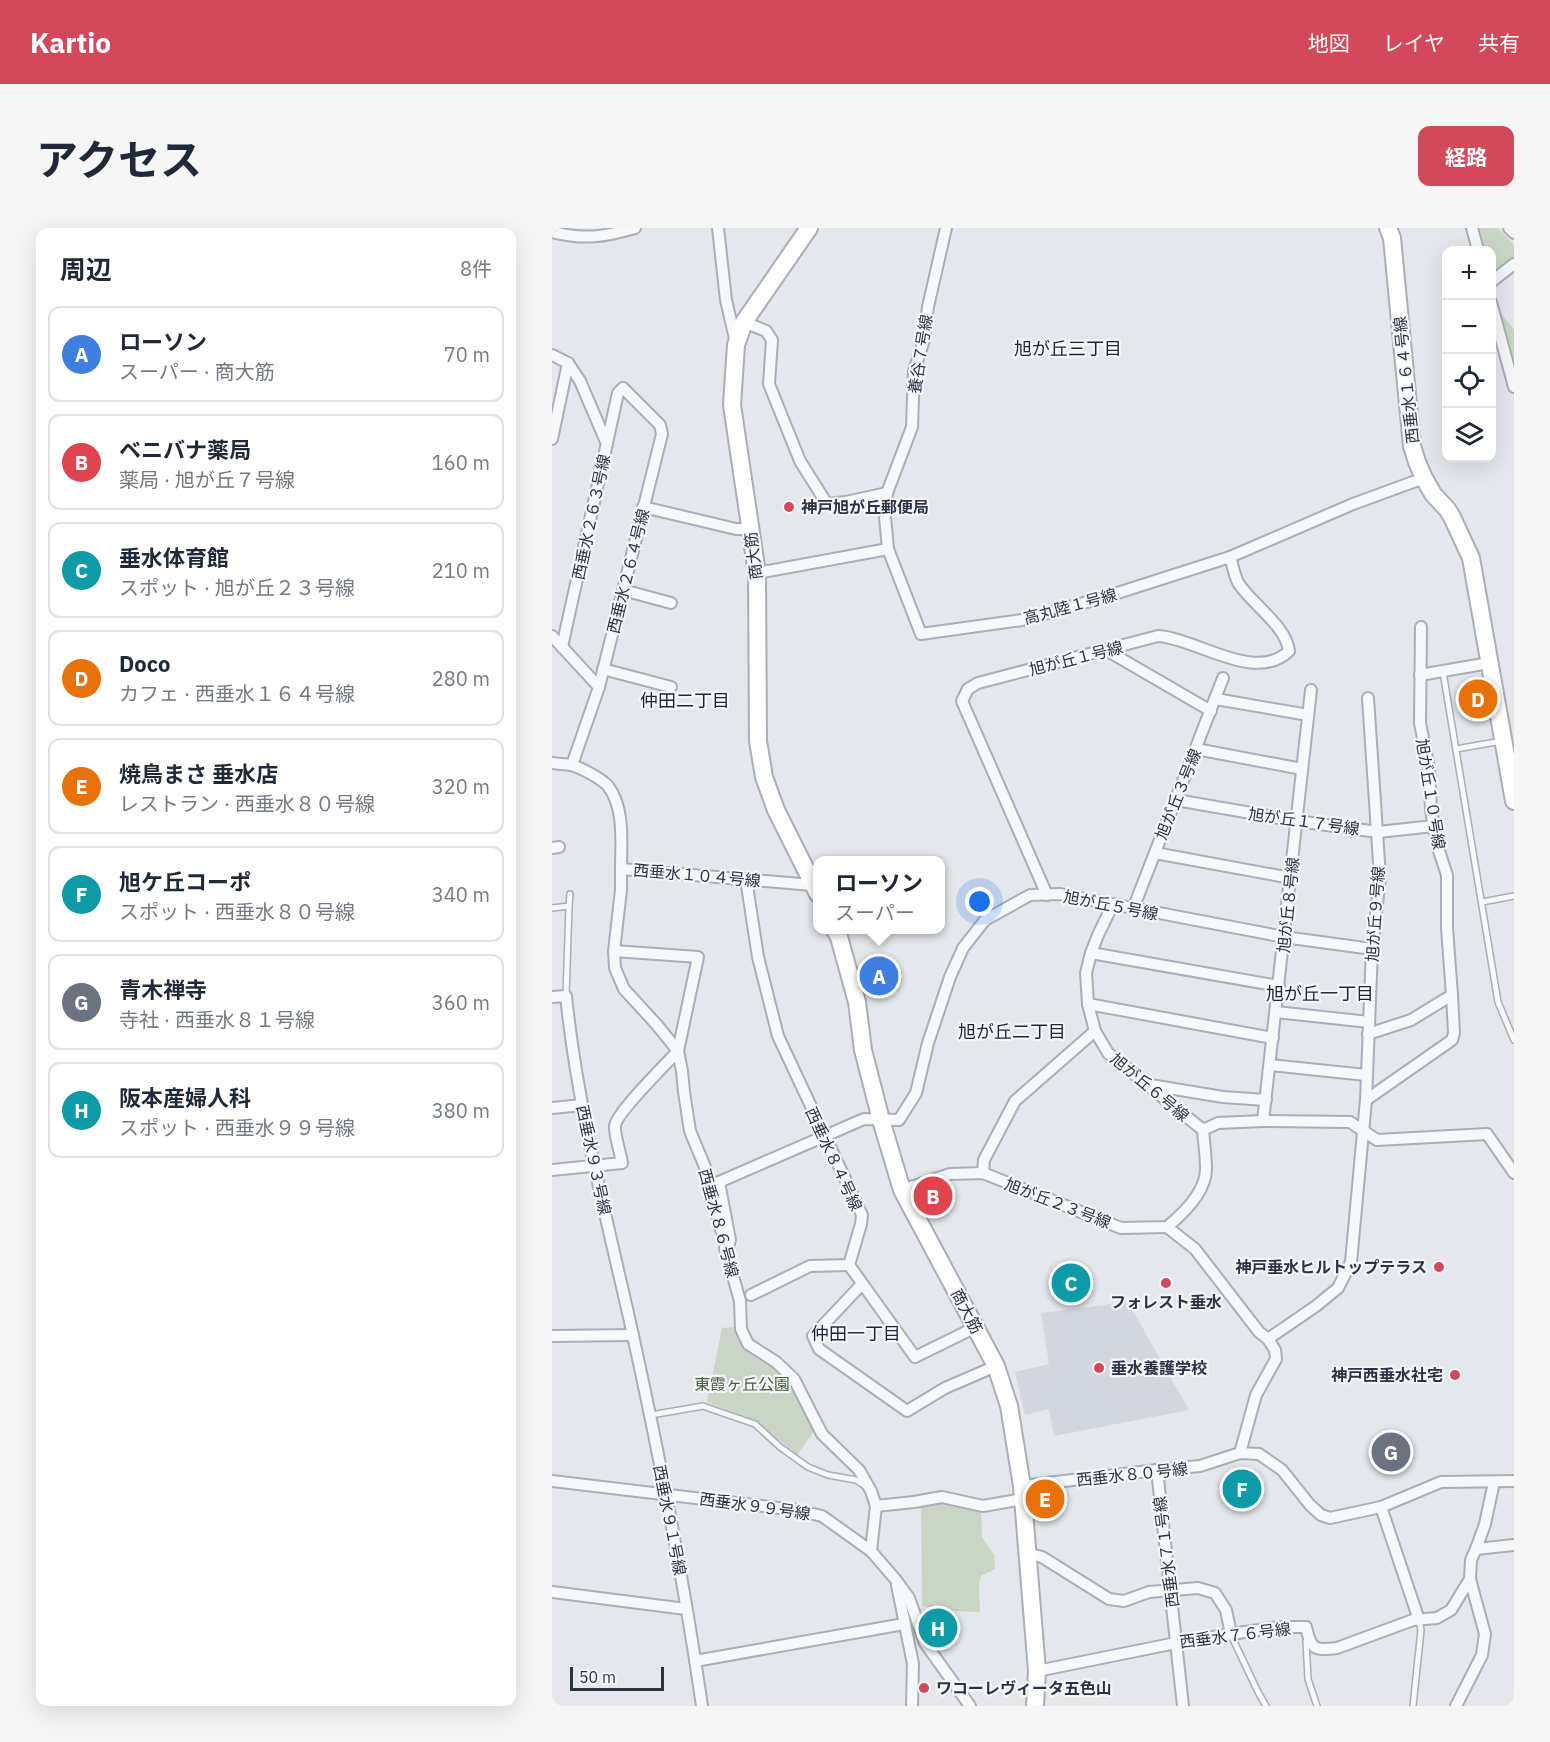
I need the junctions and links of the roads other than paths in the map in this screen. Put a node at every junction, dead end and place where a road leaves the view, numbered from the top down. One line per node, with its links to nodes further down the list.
1 (635, 228): 7 (street)
2 (718, 228): 13 (street)
3 (809, 228): 12 (street, 商大筋)
4 (946, 228): 21 (street, 養谷７号線)
5 (1388, 228): 20 (street, 西垂水１６４号線)
6 (1472, 228): 8 (street)
7 (552, 232)
8 (1477, 246)
9 (1514, 264): 10 (street)
10 (1496, 278)
11 (1496, 320): 16 (street)
12 (744, 321): 13 (street, 商大筋); 21 (street)
13 (736, 345): 23 (street, 商大筋)
14 (552, 356): 15 (street)
15 (568, 363): 18 (street); 19 (street)
16 (1514, 387)
17 (623, 388): 19 (street, 西垂水２６３号線); 22 (street, 西垂水２６４号線)
18 (552, 439)
19 (607, 444): 31 (street, 西垂水２６３号線)
20 (1424, 478): 25 (street, 高丸陸１号線); 33 (street, 西垂水１６４号線)
21 (887, 493): 24 (street, 養谷７号線)
22 (643, 507): 23 (street); 27 (street, 西垂水２６４号線)
23 (750, 529): 26 (street, 商大筋)
24 (888, 549): 25 (street, 高丸陸１号線); 26 (street)
25 (1230, 557): 32 (street, 旭が丘１号線)
26 (757, 573): 60 (street, 商大筋)
27 (622, 590): 28 (street); 34 (street, 西垂水２６４号線)
28 (671, 603)
29 (1421, 627): 36 (street, 旭が丘１０号線)
30 (552, 636): 31 (street)
31 (562, 648): 38 (street)
32 (1106, 650): 43 (street); 63 (street, 旭が丘１号線)
33 (1490, 663): 35 (street); 45 (street, 西垂水１６４号線)
34 (603, 669): 38 (street, 西垂水２６４号線); 39 (street)
35 (1443, 672): 36 (street); 47 (lane)
36 (1420, 675): 54 (street, 旭が丘１０号線)
37 (1223, 678): 42 (street, 旭が丘３号線)
38 (599, 687): 49 (street, 西垂水２６４号線)
39 (670, 687)
40 (1311, 690): 44 (street, 旭が丘８号線)
41 (1368, 697): 55 (street, 旭が丘９号線)
42 (1216, 699): 43 (street, 旭が丘３号線); 44 (street)
43 (1211, 711): 46 (street, 旭が丘３号線)
44 (1308, 715): 50 (street, 旭が丘８号線)
45 (1503, 741): 47 (lane); 52 (street, 西垂水１６４号線)
46 (1196, 749): 50 (street); 51 (street, 旭が丘３号線)
47 (1456, 749): 65 (lane)
48 (552, 763): 49 (street, 西垂水１０４号線)
49 (572, 765): 57 (street, 西垂水１０４号線)
50 (1302, 769): 53 (street, 旭が丘８号線)
51 (1176, 800): 53 (street, 旭が丘１７号線); 56 (street, 旭が丘３号線)
52 (1514, 800)
53 (1297, 821): 55 (street, 旭が丘１７号線); 58 (street, 旭が丘８号線)
54 (1434, 826): 55 (street, 旭が丘１７号線); 76 (street, 旭が丘１０号線)
55 (1378, 831): 72 (street, 旭が丘９号線)
56 (1155, 853): 58 (street); 69 (street, 旭が丘３号線)
57 (621, 869): 59 (street, 西垂水１０４号線); 73 (street, 西垂水８６号線)
58 (1291, 878): 71 (street, 旭が丘８号線)
59 (746, 879): 61 (street, 西垂水１０４号線); 97 (street, 西垂水８４号線)
60 (813, 885)
61 (813, 889)
62 (570, 894): 67 (lane)
63 (1047, 895): 66 (street, 旭が丘５号線); 93 (street, 旭が丘５号線)
64 (1514, 896): 65 (lane)
65 (1482, 902): 84 (lane)
66 (1113, 904): 69 (street, 旭が丘５号線); 74 (street, 旭が丘６号線)
67 (569, 906): 68 (lane); 77 (lane)
68 (552, 909)
69 (1133, 909): 71 (street, 旭が丘５号線)
70 (837, 934): 93 (street, 商大筋)
71 (1284, 937): 72 (street, 旭が丘５号線); 75 (street, 旭が丘８号線)
72 (1372, 949): 81 (street, 旭が丘９号線)
73 (614, 951): 85 (street, 西垂水８６号線); 85 (street)
74 (1090, 954): 75 (street); 79 (street, 旭が丘６号線)
75 (1279, 986): 80 (street, 旭が丘８号線)
76 (1452, 995): 81 (street); 90 (street, 旭が丘１０号線)
77 (566, 996): 78 (street); 91 (street, 西垂水９３号線)
78 (552, 997)
79 (1088, 1004): 82 (street, 旭が丘６号線); 83 (street)
80 (1276, 1012): 81 (street); 83 (street, 旭が丘８号線)
81 (1368, 1028): 87 (street, 旭が丘９号線)
82 (1095, 1031): 88 (street, 旭が丘６号線); 100 (street)
83 (1273, 1038): 86 (street, 旭が丘８号線)
84 (1514, 1040)
85 (678, 1051): 98 (street); 104 (street, 西垂水８６号線)
86 (1270, 1065): 87 (street); 89 (street, 旭が丘８号線)
87 (1366, 1075): 90 (street, 旭が丘９号線)
88 (1144, 1084): 89 (street); 95 (street, 旭が丘６号線)
89 (1266, 1100): 94 (street, 旭が丘８号線)
90 (1366, 1100): 96 (street, 旭が丘９号線)
91 (582, 1105): 92 (street); 98 (street, 西垂水９３号線)
92 (552, 1108)
93 (881, 1120): 97 (street); 102 (street, 商大筋)
94 (1263, 1121): 95 (street); 96 (street)
95 (1203, 1130): 103 (street)
96 (1363, 1132): 101 (street); 111 (street, 旭が丘９号線)
97 (825, 1136): 104 (street); 105 (street, 西垂水８４号線)
98 (595, 1167): 99 (street); 109 (street, 西垂水９３号線)
99 (552, 1170)
100 (983, 1173): 102 (street); 103 (street, 旭が丘２３号線)
101 (1514, 1173)
102 (902, 1190): 108 (street, 商大筋)
103 (1167, 1227): 111 (street)
104 (726, 1253): 119 (street, 西垂水８６号線)
105 (849, 1265): 106 (street); 107 (street)
106 (862, 1284): 108 (street); 112 (street)
107 (750, 1295)
108 (976, 1327): 112 (street, 商大筋)
109 (633, 1335): 110 (street); 113 (street, 西垂水９１号線)
110 (552, 1336)
111 (1268, 1339): 114 (street)
112 (996, 1366): 120 (street, 商大筋)
113 (649, 1415): 119 (lane); 121 (street, 西垂水９１号線)
114 (1240, 1453): 115 (street, 西垂水８０号線); 123 (street)
115 (1157, 1470): 120 (street, 西垂水８０号線); 130 (street, 西垂水７１号線)
116 (552, 1481): 121 (street, 西垂水９９号線)
117 (1514, 1481): 118 (street)
118 (1494, 1482): 123 (street); 125 (street)
119 (872, 1491): 122 (street, 西垂水８６号線)
120 (1022, 1493): 122 (street, 西垂水８０号線); 127 (street, 商大筋)
121 (666, 1494): 126 (street, 西垂水９９号線); 132 (street, 西垂水９１号線)
122 (876, 1506): 126 (street, 西垂水８６号線)
123 (1381, 1507): 133 (street)
124 (1514, 1545): 125 (street)
125 (1476, 1549): 128 (street)
126 (871, 1551): 129 (street, 西垂水９９号線)
127 (1027, 1553): 130 (street); 139 (street, 商大筋)
128 (1470, 1579): 133 (street, 西垂水７６号線); 148 (street)
129 (896, 1580): 134 (street); 142 (street, 西垂水９９号線)
130 (1172, 1590): 136 (street); 137 (street, 西垂水７１号線)
131 (552, 1592): 132 (street)
132 (686, 1610): 138 (street, 西垂水９１号線)
133 (1419, 1620): 135 (street, 西垂水７６号線); 147 (lane)
134 (904, 1624): 138 (street); 141 (street)
135 (1306, 1627): 136 (street, 西垂水７６号線); 146 (lane)
136 (1231, 1634): 137 (street, 西垂水７６号線); 145 (lane)
137 (1176, 1643): 139 (street, 西垂水７６号線); 144 (street, 西垂水７１号線)
138 (695, 1661): 140 (street, 西垂水９１号線)
139 (1037, 1671): 143 (street, 商大筋)
140 (702, 1706)
141 (912, 1706)
142 (970, 1706)
143 (1035, 1706)
144 (1184, 1706)
145 (1266, 1706)
146 (1317, 1706)
147 (1413, 1706)
148 (1456, 1706)

